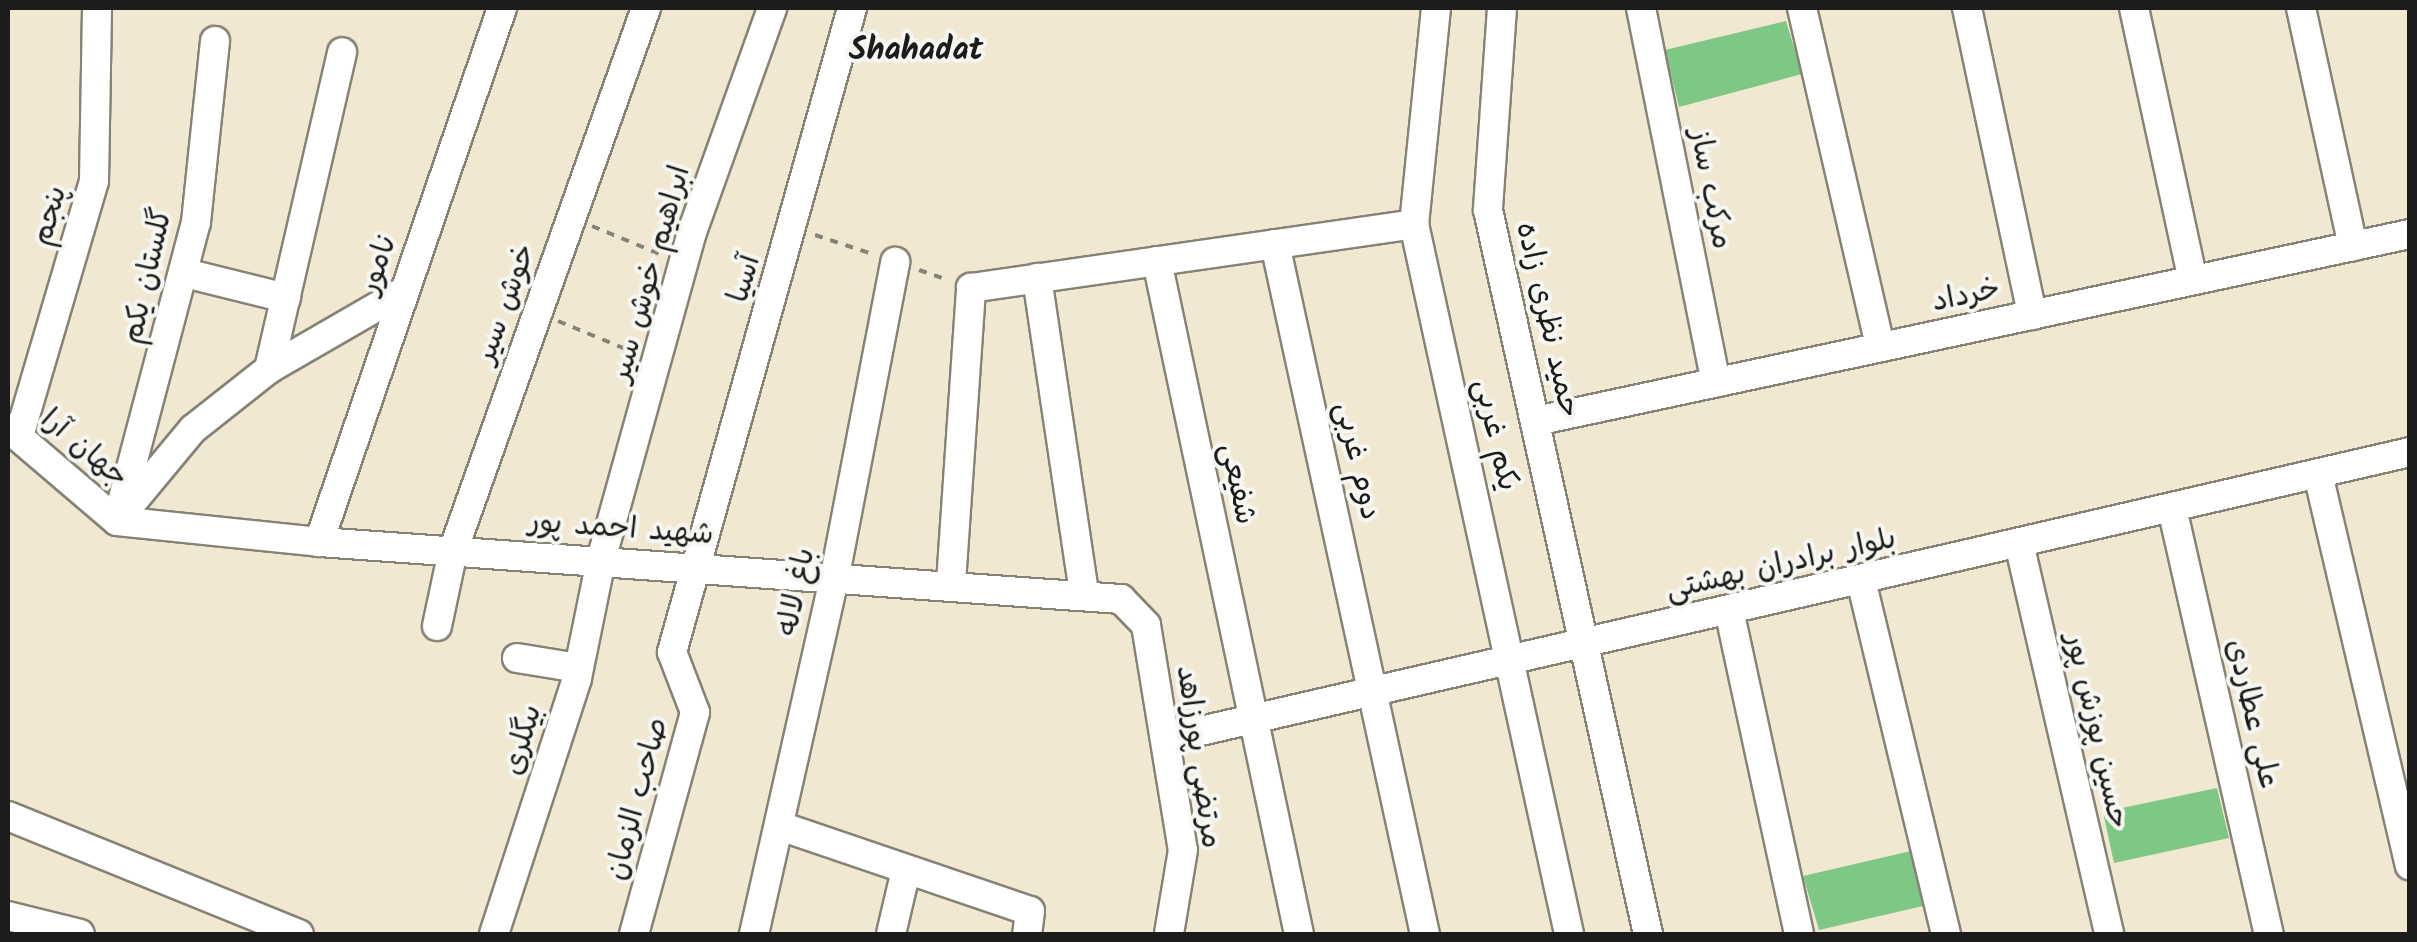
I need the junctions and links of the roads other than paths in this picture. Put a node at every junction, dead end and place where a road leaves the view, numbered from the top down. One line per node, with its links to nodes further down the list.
1 (97, 8): 31 (street, پنجم)
2 (502, 8): 24 (street, نامور)
3 (646, 8): 38 (street, خوش سیر)
4 (772, 8): 39 (street, ابراهیم خوش سیر)
5 (852, 8): 40 (street, آسیا)
6 (1436, 8): 15 (street, یکم غربی)
7 (1502, 8): 30 (street, حمید نظری زاده)
8 (1641, 8): 29 (street, مرکب ساز)
9 (1802, 8): 27 (street)
10 (1967, 8): 26 (street)
11 (2134, 8): 23 (street)
12 (2301, 8): 18 (street)
13 (215, 41): 21 (street, گلستان یکم)
14 (342, 52): 25 (street)
15 (1414, 224): 17 (street); 50 (street, یکم غربی)
16 (2410, 234): 18 (street, خرداد)
17 (1275, 244): 19 (street); 52 (street, دوم غربی)
18 (2353, 246): 23 (street, خرداد)
19 (1157, 261): 22 (street); 53 (street, شفیعی)
20 (894, 262): 41 (street, باغ لاله)
21 (184, 273): 25 (street); 35 (street, گلستان یکم)
22 (1036, 278): 43 (street); 44 (street)
23 (2193, 280): 26 (street, خرداد)
24 (404, 291): 28 (street); 36 (street, نامور)
25 (286, 298): 28 (street)
26 (2032, 315): 27 (street, خرداد)
27 (1880, 347): 29 (street, خرداد)
28 (269, 369): 35 (street)
29 (1716, 383): 30 (street, خرداد)
30 (1536, 422): 48 (street, حمید نظری زاده)
31 (13, 432): 35 (street, جهان آرا)
32 (2410, 452): 33 (street, بلوار برادران بهشتی)
33 (2318, 474): 34 (street, بلوار برادران بهشتی); 57 (street)
34 (2172, 508): 37 (street, بلوار برادران بهشتی); 75 (street, علی عطاردی)
35 (117, 520): 36 (street, شهید احمد پور)
36 (319, 542): 38 (street, شهید احمد پور)
37 (2019, 543): 42 (street, بلوار برادران بهشتی); 74 (street, حسین پوزش پور)
38 (453, 551): 39 (street, شهید احمد پور); 47 (street, خوش سیر)
39 (601, 560): 40 (street, شهید احمد پور); 51 (street, بیگلری)
40 (693, 566): 41 (street, شهید احمد پور); 64 (street, صاحب الزمان)
41 (835, 575): 43 (street, شهید احمد پور); 56 (street, باغ لاله)
42 (1861, 580): 46 (street, بلوار برادران بهشتی); 73 (street)
43 (951, 583): 44 (street, شهید احمد پور)
44 (1084, 592): 45 (street, شهید احمد پور)
45 (1122, 599): 54 (street, مرتضی پورزاهد)
46 (1730, 610): 48 (street, بلوار برادران بهشتی); 72 (street)
47 (437, 626)
48 (1587, 643): 50 (street, بلوار برادران بهشتی); 71 (street, حمید نظری زاده)
49 (518, 658): 51 (street)
50 (1513, 660): 52 (street, بلوار برادران بهشتی); 70 (street, یکم غربی)
51 (578, 668): 63 (street, بیگلری)
52 (1375, 692): 53 (street, بلوار برادران بهشتی); 69 (street, دوم غربی)
53 (1254, 720): 54 (street, بلوار برادران بهشتی); 68 (street, شفیعی)
54 (1166, 738): 67 (street, مرتضی پورزاهد)
55 (8, 816): 62 (street)
56 (780, 826): 58 (street); 65 (street, باغ لاله)
57 (2410, 865)
58 (906, 870): 60 (street); 66 (street)
59 (8, 916): 61 (street)
60 (1028, 923)
61 (70, 933)
62 (299, 934)
63 (494, 934)
64 (634, 934)
65 (754, 934)
66 (891, 934)
67 (1169, 934)
68 (1298, 934)
69 (1426, 934)
70 (1569, 934)
71 (1648, 934)
72 (1799, 934)
73 (1946, 934)
74 (2109, 934)
75 (2269, 934)

